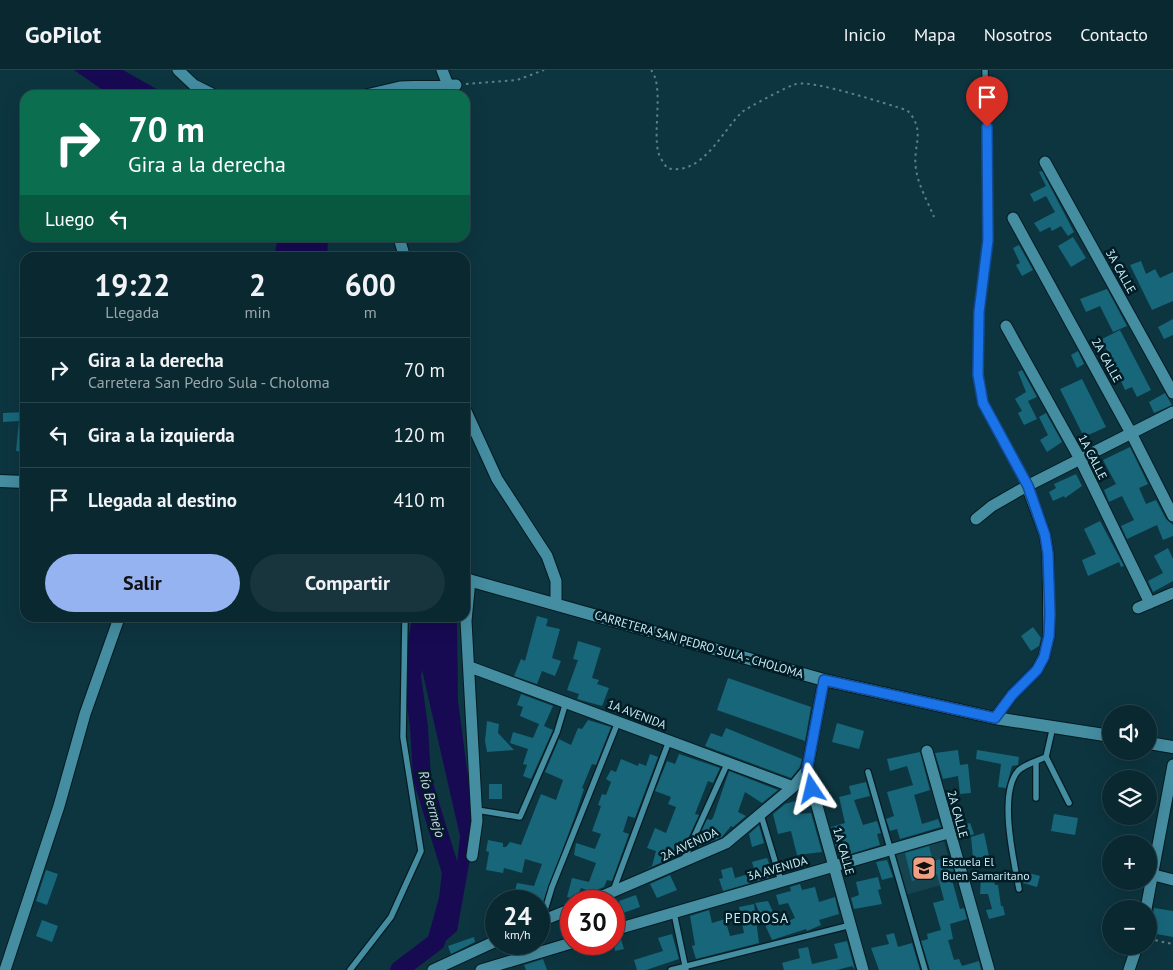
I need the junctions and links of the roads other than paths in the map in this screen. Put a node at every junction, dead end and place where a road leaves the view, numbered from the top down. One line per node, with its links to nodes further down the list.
1 (178, 70): 4 (street)
2 (442, 70): 5 (street)
3 (985, 70): 16 (lane)
4 (204, 90)
5 (387, 90)
6 (1045, 162): 9 (street, 3A CALLE)
7 (1013, 218): 12 (street, 2A CALLE)
8 (1006, 326): 13 (street, 1A CALLE)
9 (1173, 393)
10 (1173, 412): 12 (street)
11 (470, 420): 21 (street)
12 (1131, 433): 13 (street); 17 (street, 2A CALLE)
13 (1080, 459): 16 (street); 22 (street, 1A CALLE)
14 (0, 481): 15 (main road)
15 (20, 482)
16 (1028, 486): 18 (street); 30 (street)
17 (1173, 516)
18 (976, 519)
19 (470, 581): 21 (main road, CARRETERA SAN PEDRO SULA - CHOLOMA)
20 (1173, 593): 22 (street)
21 (556, 603): 28 (main road, CARRETERA SAN PEDRO SULA - CHOLOMA)
22 (1150, 603): 23 (street)
23 (1138, 608)
24 (118, 622): 69 (street)
25 (405, 622): 70 (lane)
26 (466, 622): 27 (street)
27 (470, 667): 29 (street, 1A AVENIDA); 47 (street)
28 (824, 680): 30 (main road, CARRETERA SAN PEDRO SULA - CHOLOMA); 42 (street, 1A CALLE)
29 (566, 702): 31 (street, 1A AVENIDA); 47 (lane)
30 (995, 718): 32 (main road, CARRETERA SAN PEDRO SULA - CHOLOMA)
31 (618, 722): 34 (street, 1A AVENIDA); 61 (lane)
32 (1053, 726): 33 (main road, CARRETERA SAN PEDRO SULA - CHOLOMA); 38 (lane)
33 (1102, 734)
34 (669, 741): 39 (street, 1A AVENIDA); 59 (lane)
35 (1157, 744): 36 (main road)
36 (1173, 747)
37 (927, 751): 49 (street, 2A CALLE)
38 (1046, 758): 40 (lane); 46 (lane)
39 (728, 762): 44 (street, 1A AVENIDA); 53 (lane)
40 (1036, 762): 45 (lane); 58 (lane)
41 (1173, 764): 52 (street)
42 (807, 770): 44 (street, 2A AVENIDA); 54 (street, 1A CALLE)
43 (868, 772): 50 (lane)
44 (793, 787): 48 (street, 2A AVENIDA)
45 (1036, 798)
46 (1069, 803)
47 (476, 810): 51 (street)
48 (760, 815): 53 (street, 2A AVENIDA); 57 (lane)
49 (948, 833): 50 (street, 3A AVENIDA); 76 (street, 2A CALLE)
50 (888, 850): 54 (street, 3A AVENIDA); 75 (lane)
51 (472, 856)
52 (1157, 857)
53 (682, 863): 60 (street, 2A AVENIDA)
54 (834, 865): 57 (street, 3A AVENIDA); 63 (street, 1A CALLE)
55 (1157, 876): 56 (street)
56 (1173, 880)
57 (780, 881): 62 (street, 3A AVENIDA)
58 (1019, 888)
59 (614, 890)
60 (618, 890)
61 (550, 893)
62 (674, 913): 64 (street, 3A AVENIDA); 68 (lane)
63 (850, 925): 68 (lane); 74 (street, 1A CALLE)
64 (625, 927)
65 (485, 946): 71 (street)
66 (560, 946): 72 (street)
67 (1133, 955): 77 (street)
68 (685, 968): 73 (lane)
69 (5, 970)
70 (350, 970)
71 (433, 970)
72 (481, 970)
73 (671, 970)
74 (863, 970)
75 (925, 970)
76 (989, 970)
77 (1129, 970)

